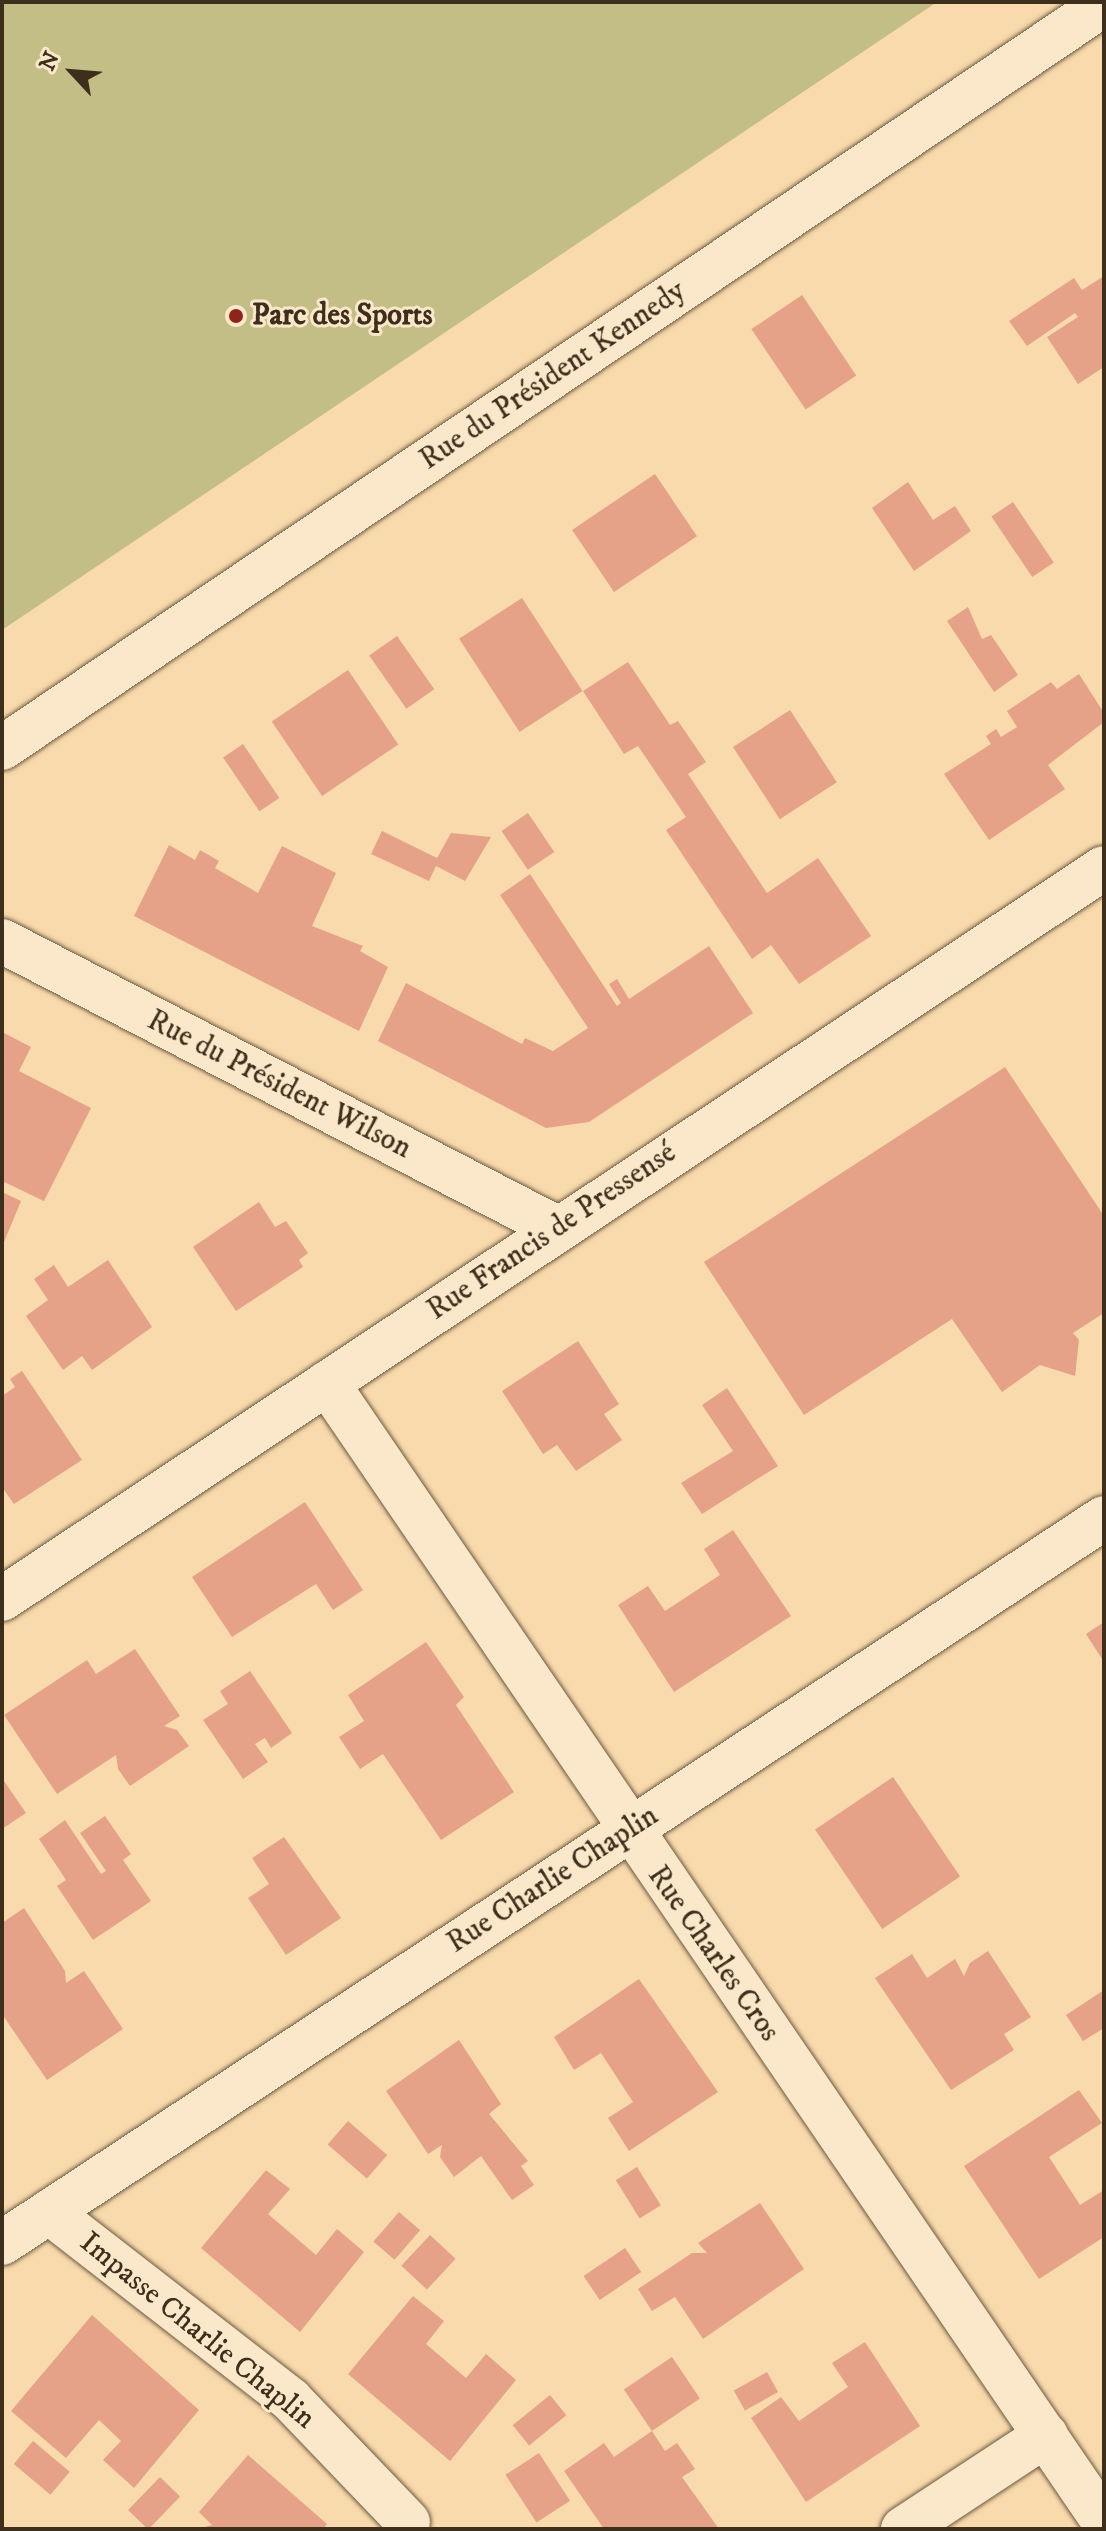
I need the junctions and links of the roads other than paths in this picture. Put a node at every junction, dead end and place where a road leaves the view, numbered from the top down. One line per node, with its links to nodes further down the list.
1 (1104, 4): 2 (street, Rue du Président Kennedy)
2 (2, 748)
3 (1104, 868): 5 (street, Rue Francis de Pressensé)
4 (2, 941): 5 (street, Rue du Président Wilson)
5 (557, 1228): 6 (street, Rue Francis de Pressensé)
6 (327, 1383): 8 (street, Rue Francis de Pressensé); 9 (street, Rue Charles Cros)
7 (1104, 1518): 9 (street, Rue Charlie Chaplin)
8 (2, 1599)
9 (628, 1831): 10 (street, Rue Charlie Chaplin); 12 (street, Rue Charles Cros)
10 (49, 2212): 11 (street, Rue Charlie Chaplin); 13 (street, Impasse Charlie Chaplin)
11 (2, 2243)
12 (1046, 2435): 14 (street, Rue Charles Cros); 15 (street)
13 (408, 2522)
14 (1104, 2522)
15 (903, 2529)

